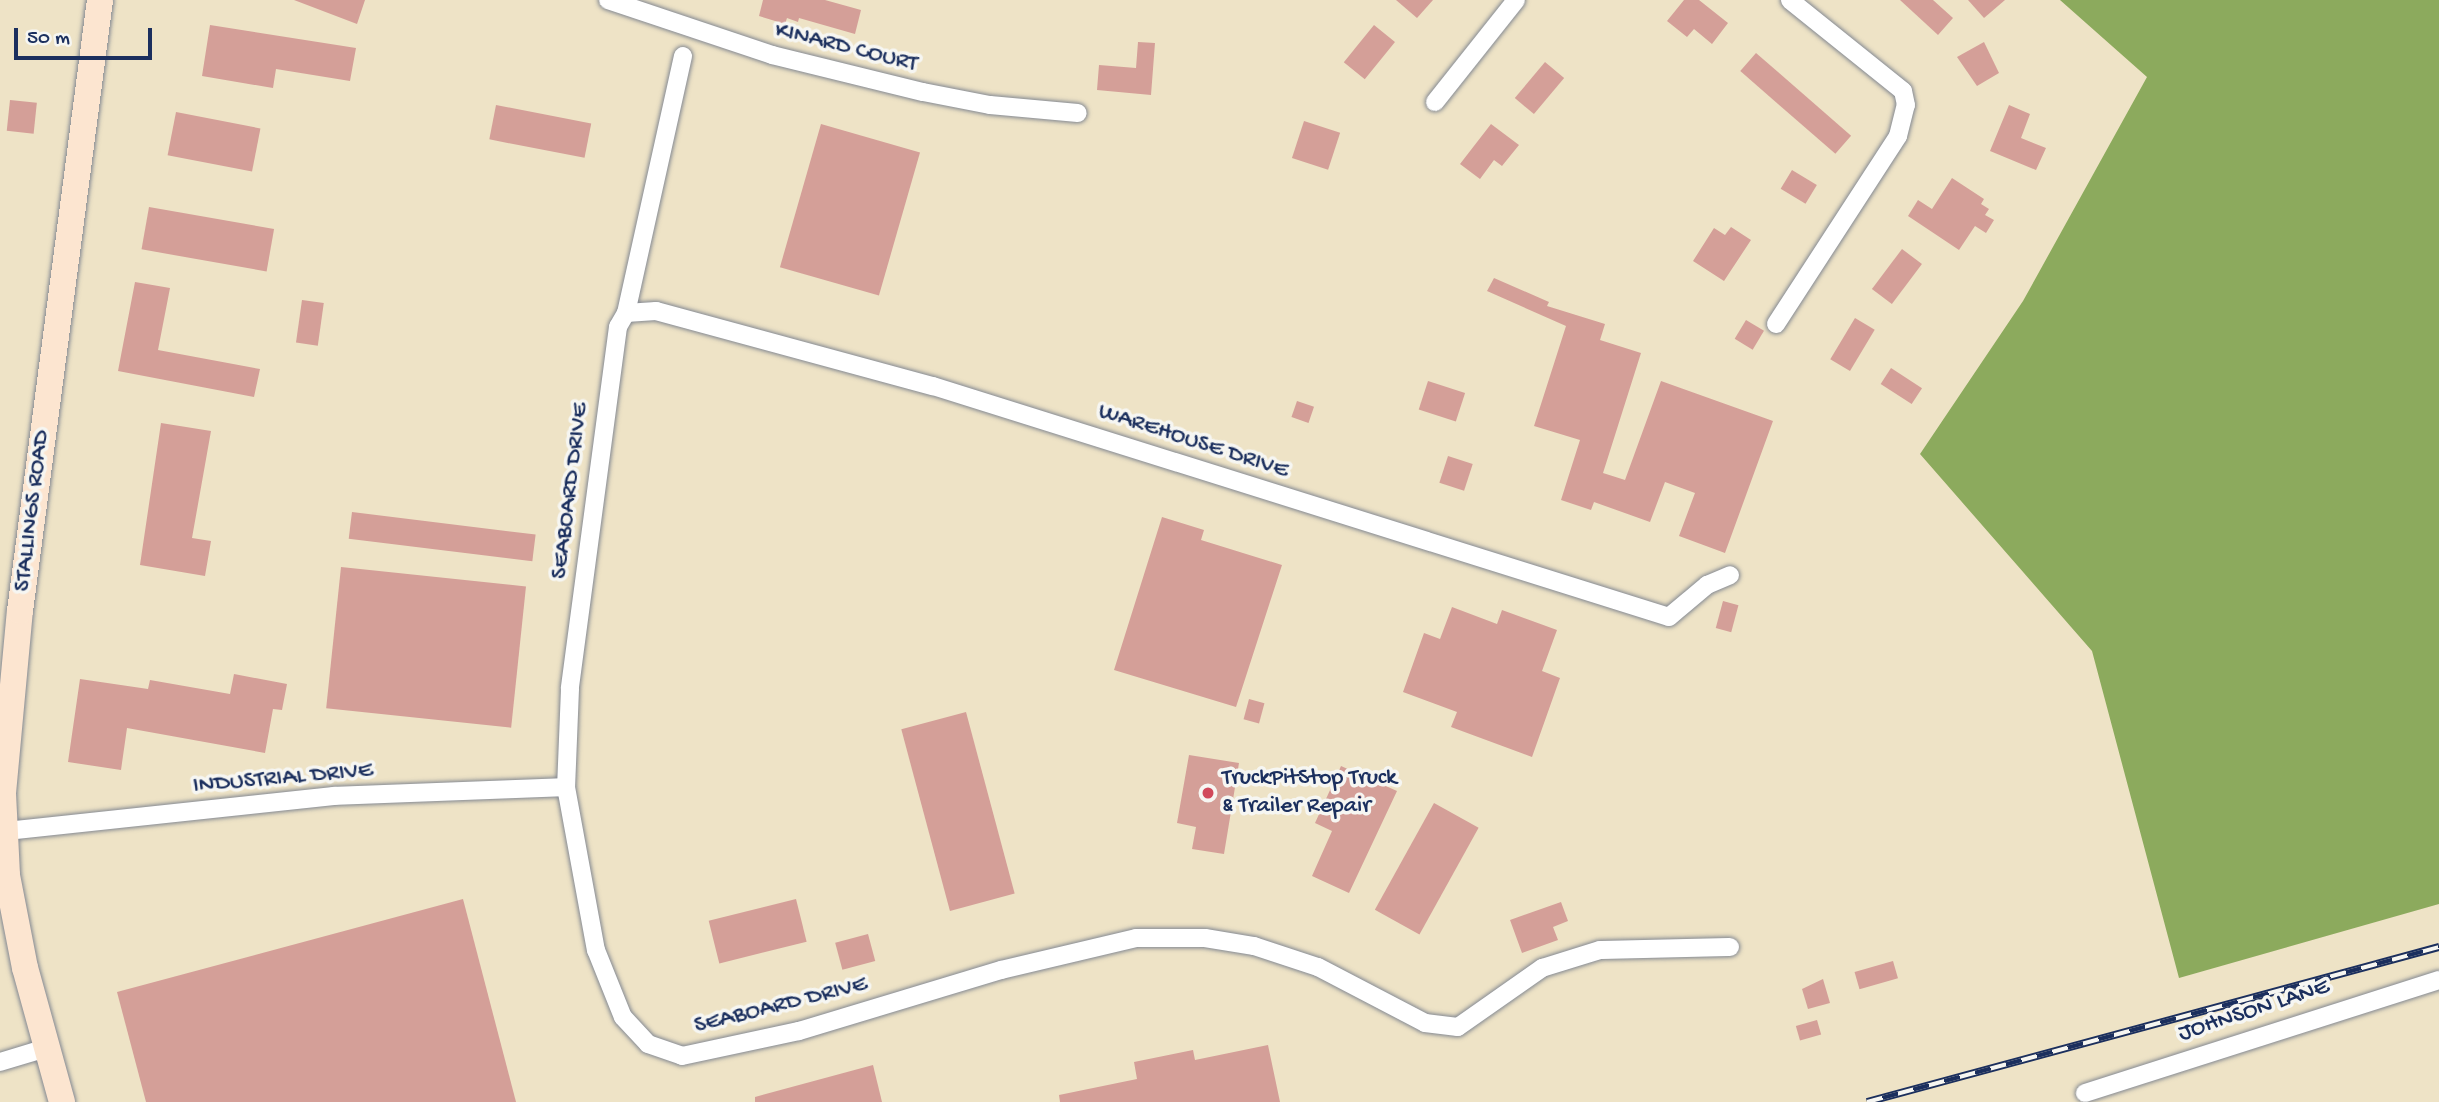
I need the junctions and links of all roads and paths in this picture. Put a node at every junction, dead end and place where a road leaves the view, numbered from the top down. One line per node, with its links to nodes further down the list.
1 (100, 0): 11 (main road, STALLINGS ROAD)
2 (608, 0): 7 (street, KINARD COURT)
3 (1516, 0): 6 (street)
4 (1790, 0): 9 (street)
5 (682, 56): 8 (street, SEABOARD DRIVE)
6 (1435, 102)
7 (1078, 113)
8 (626, 313): 10 (street, WAREHOUSE DRIVE); 12 (street, SEABOARD DRIVE)
9 (1776, 324)
10 (1730, 575)
11 (9, 647): 13 (main road, STALLINGS ROAD)
12 (566, 787): 13 (street, INDUSTRIAL DRIVE); 14 (street, SEABOARD DRIVE)
13 (6, 831): 16 (main road, STALLINGS ROAD)
14 (1730, 947)
15 (2439, 980): 18 (street, JOHNSON LANE)
16 (46, 1048): 17 (street); 19 (main road, STALLINGS ROAD)
17 (0, 1062)
18 (2085, 1093)
19 (62, 1102)

